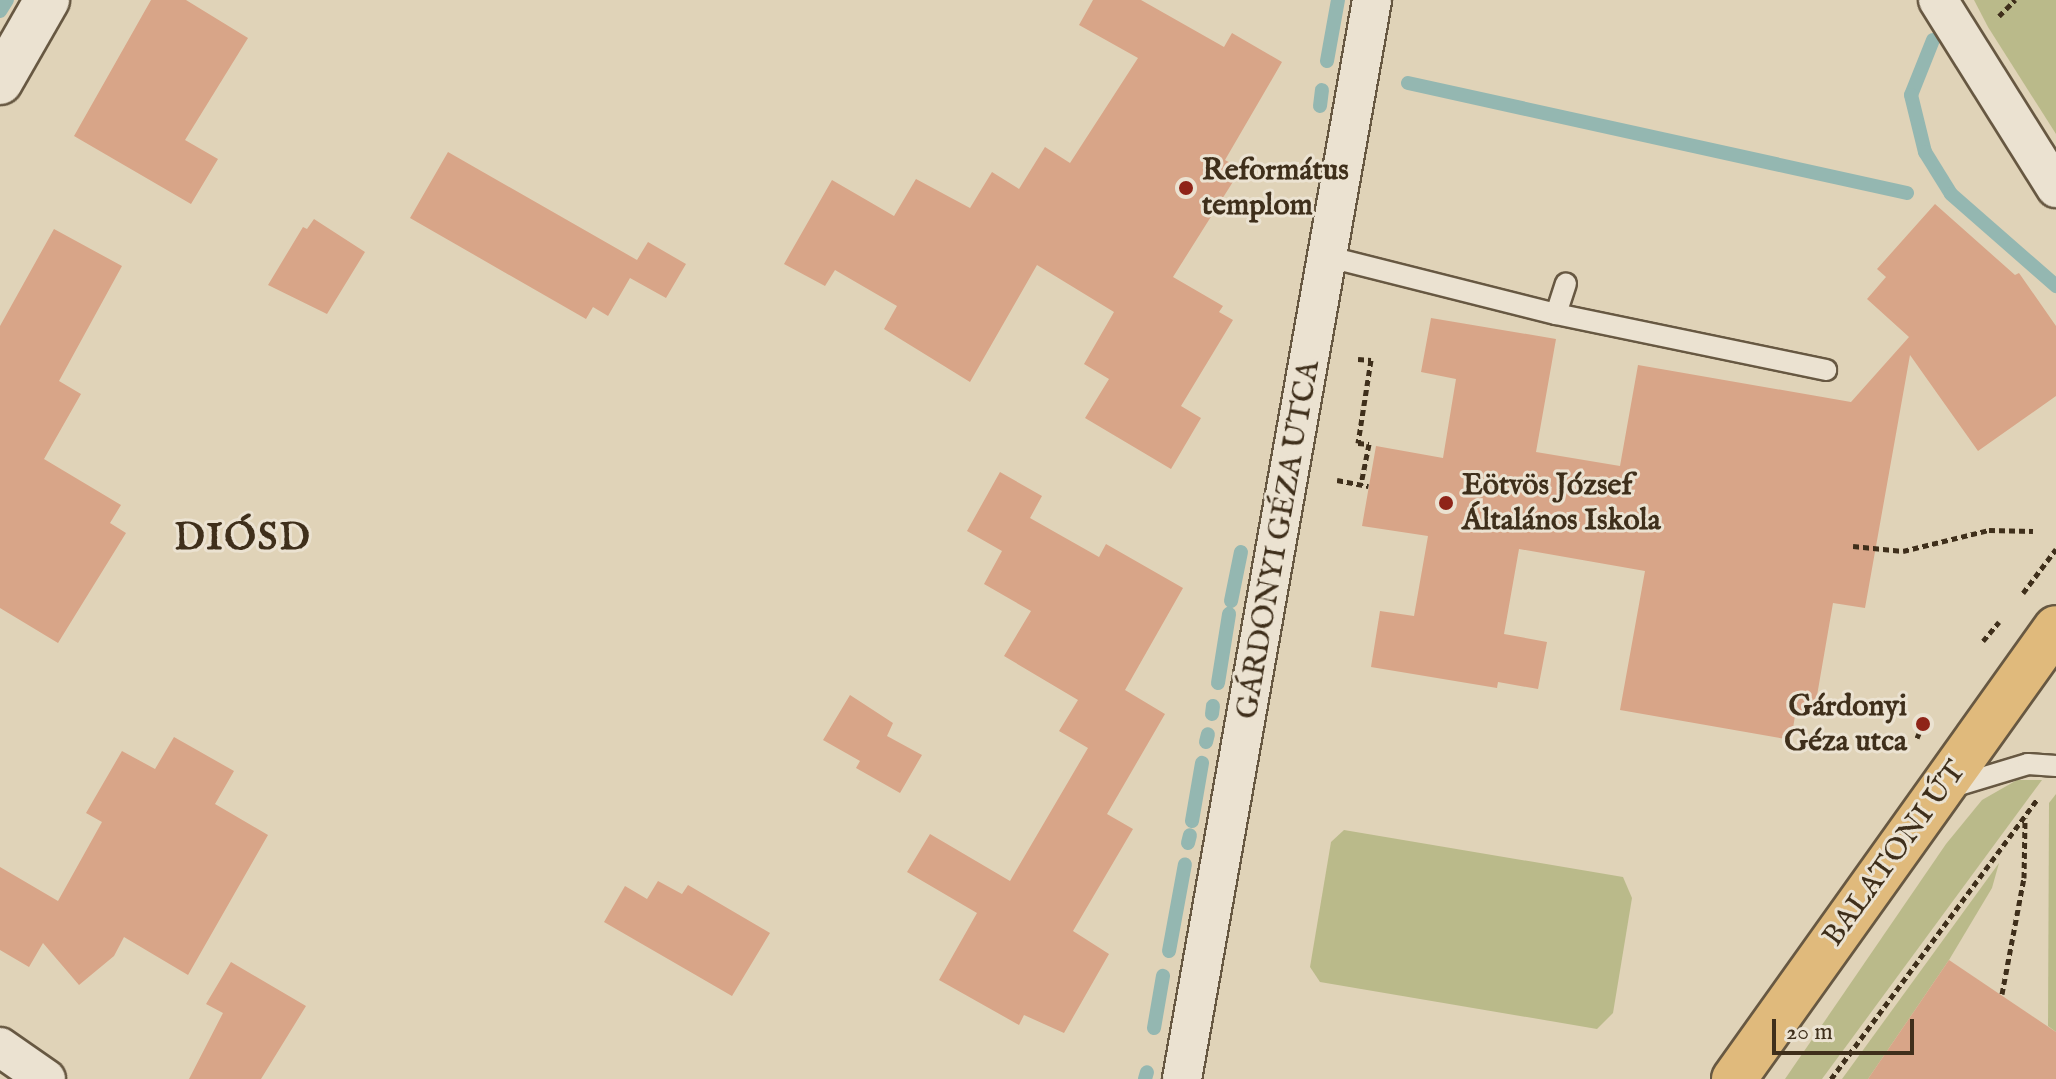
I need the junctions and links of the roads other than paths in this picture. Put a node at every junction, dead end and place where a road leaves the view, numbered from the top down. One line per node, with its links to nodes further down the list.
1 (47, 0): 4 (street)
2 (1372, 0): 6 (street, GÁRDONYI GÉZA UTCA)
3 (1938, 0): 5 (street)
4 (0, 82)
5 (2056, 188)
6 (1329, 257): 8 (lane); 15 (street, GÁRDONYI GÉZA UTCA)
7 (1566, 284): 8 (lane)
8 (1556, 314): 9 (lane)
9 (1826, 370)
10 (2056, 628): 12 (main road, BALATONI ÚT)
11 (2056, 766): 12 (lane)
12 (1941, 792): 16 (main road, BALATONI ÚT)
13 (0, 1047): 14 (street)
14 (46, 1079)
15 (1182, 1079)
16 (1734, 1079)

